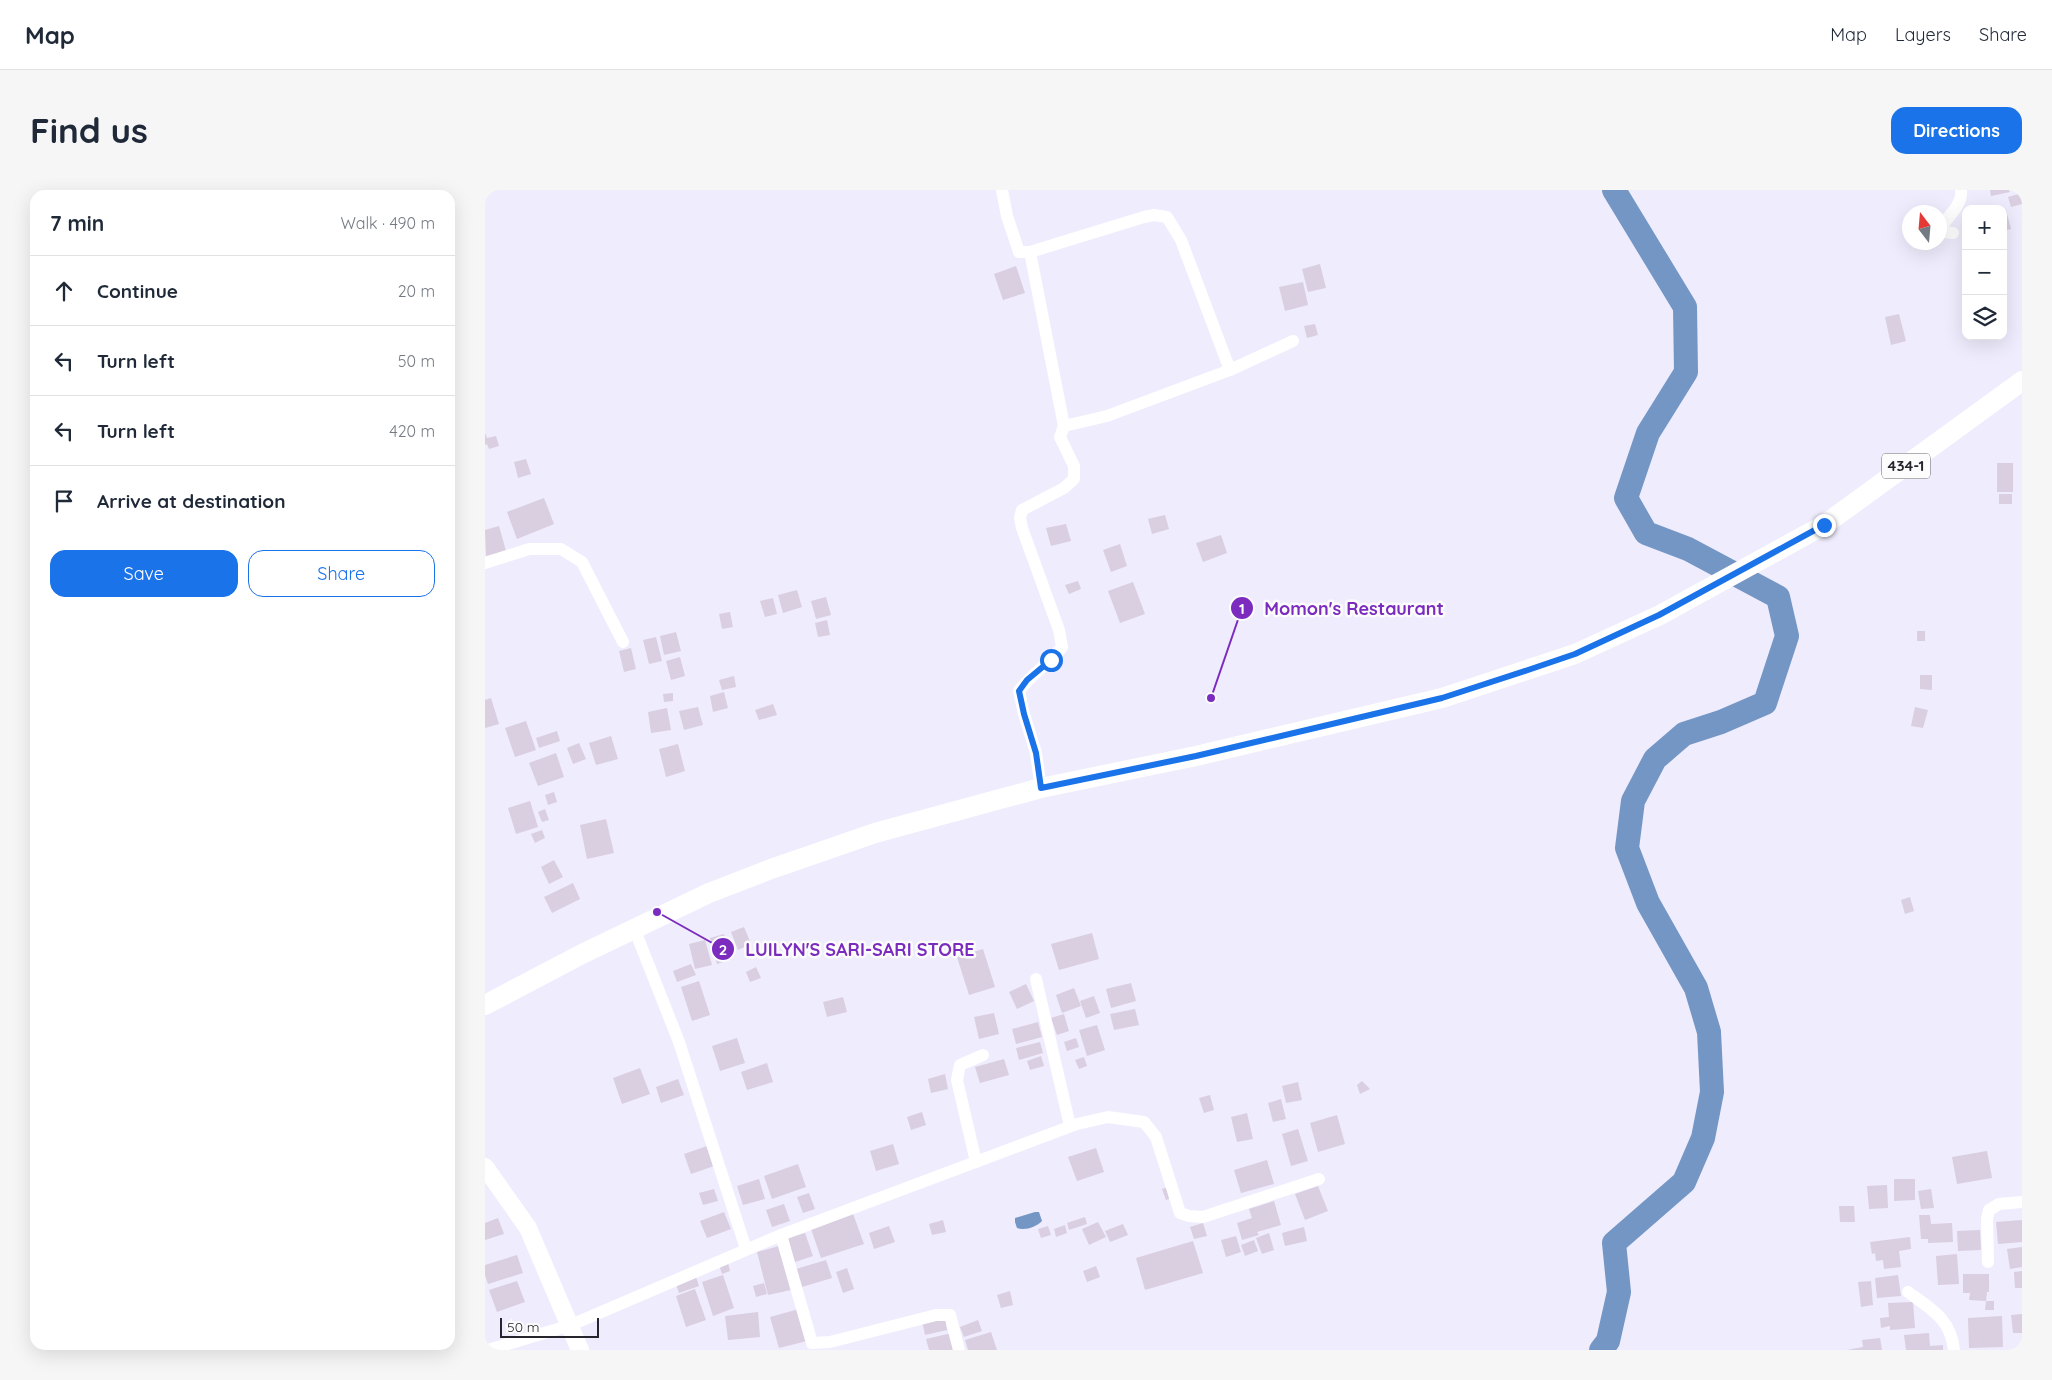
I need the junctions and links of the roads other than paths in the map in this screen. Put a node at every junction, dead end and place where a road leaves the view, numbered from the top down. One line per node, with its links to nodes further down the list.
1 (1002, 190): 4 (street)
2 (1961, 190): 3 (street)
3 (1953, 233)
4 (1030, 252): 6 (street); 8 (street)
5 (1293, 341): 6 (street)
6 (1231, 370): 8 (street)
7 (2022, 381): 11 (main road, 434-1)
8 (1065, 426): 11 (street)
9 (485, 563): 10 (street)
10 (623, 642)
11 (1041, 788): 12 (main road, 434-1)
12 (634, 928): 14 (main road, 434-1); 22 (street)
13 (1036, 979): 16 (street)
14 (485, 1005)
15 (983, 1056): 17 (street)
16 (1070, 1126): 17 (street); 19 (street)
17 (977, 1162): 21 (street)
18 (485, 1167): 25 (street)
19 (1319, 1179)
20 (2022, 1202): 23 (street)
21 (781, 1235): 22 (street); 26 (street)
22 (746, 1249): 25 (street)
23 (1987, 1262)
24 (1908, 1292): 30 (street)
25 (571, 1325): 27 (street); 28 (street)
26 (831, 1346): 29 (street)
27 (487, 1350)
28 (580, 1350)
29 (959, 1350)
30 (1954, 1350)

